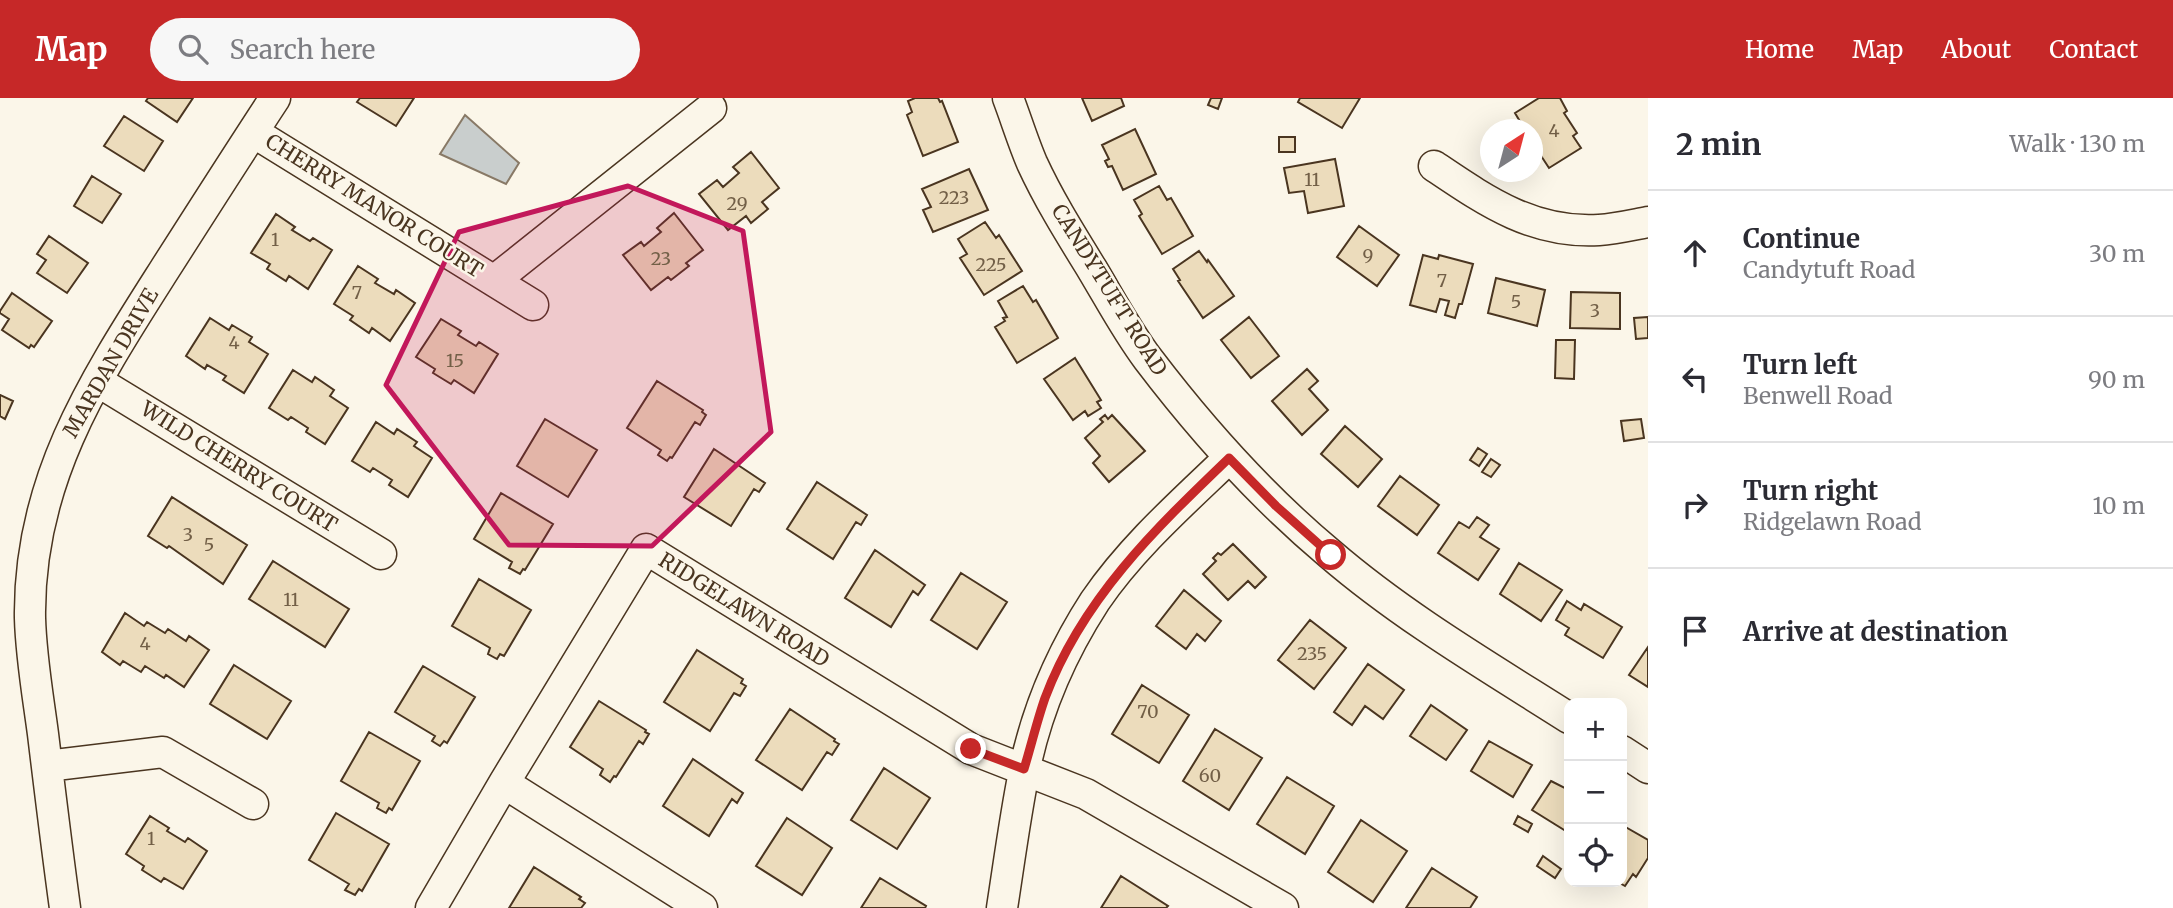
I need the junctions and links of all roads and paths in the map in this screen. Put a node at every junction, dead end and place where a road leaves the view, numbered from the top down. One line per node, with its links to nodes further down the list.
1 (275, 98): 4 (street, MARDAN DRIVE)
2 (1009, 98): 10 (street, CANDYTUFT ROAD)
3 (710, 108): 7 (street, CHERRY MANOR COURT)
4 (253, 132): 7 (street, CHERRY MANOR COURT); 9 (street, MARDAN DRIVE)
5 (1434, 166): 6 (street)
6 (1648, 222)
7 (495, 280): 8 (street, CHERRY MANOR COURT)
8 (533, 304)
9 (97, 381): 11 (street, WILD CHERRY COURT); 14 (street, MARDAN DRIVE)
10 (1229, 458): 12 (street, CANDYTUFT ROAD); 16 (street)
11 (381, 554)
12 (1564, 715)
13 (1627, 754): 15 (street)
14 (47, 766): 18 (street); 19 (street, MARDAN DRIVE)
15 (1648, 768)
16 (1024, 769): 17 (street, RIDGELAWN ROAD); 22 (street); 23 (street)
17 (504, 783): 20 (street, RIDGELAWN ROAD); 21 (street)
18 (253, 804)
19 (65, 908)
20 (431, 908)
21 (702, 908)
22 (1002, 908)
23 (1283, 908)

